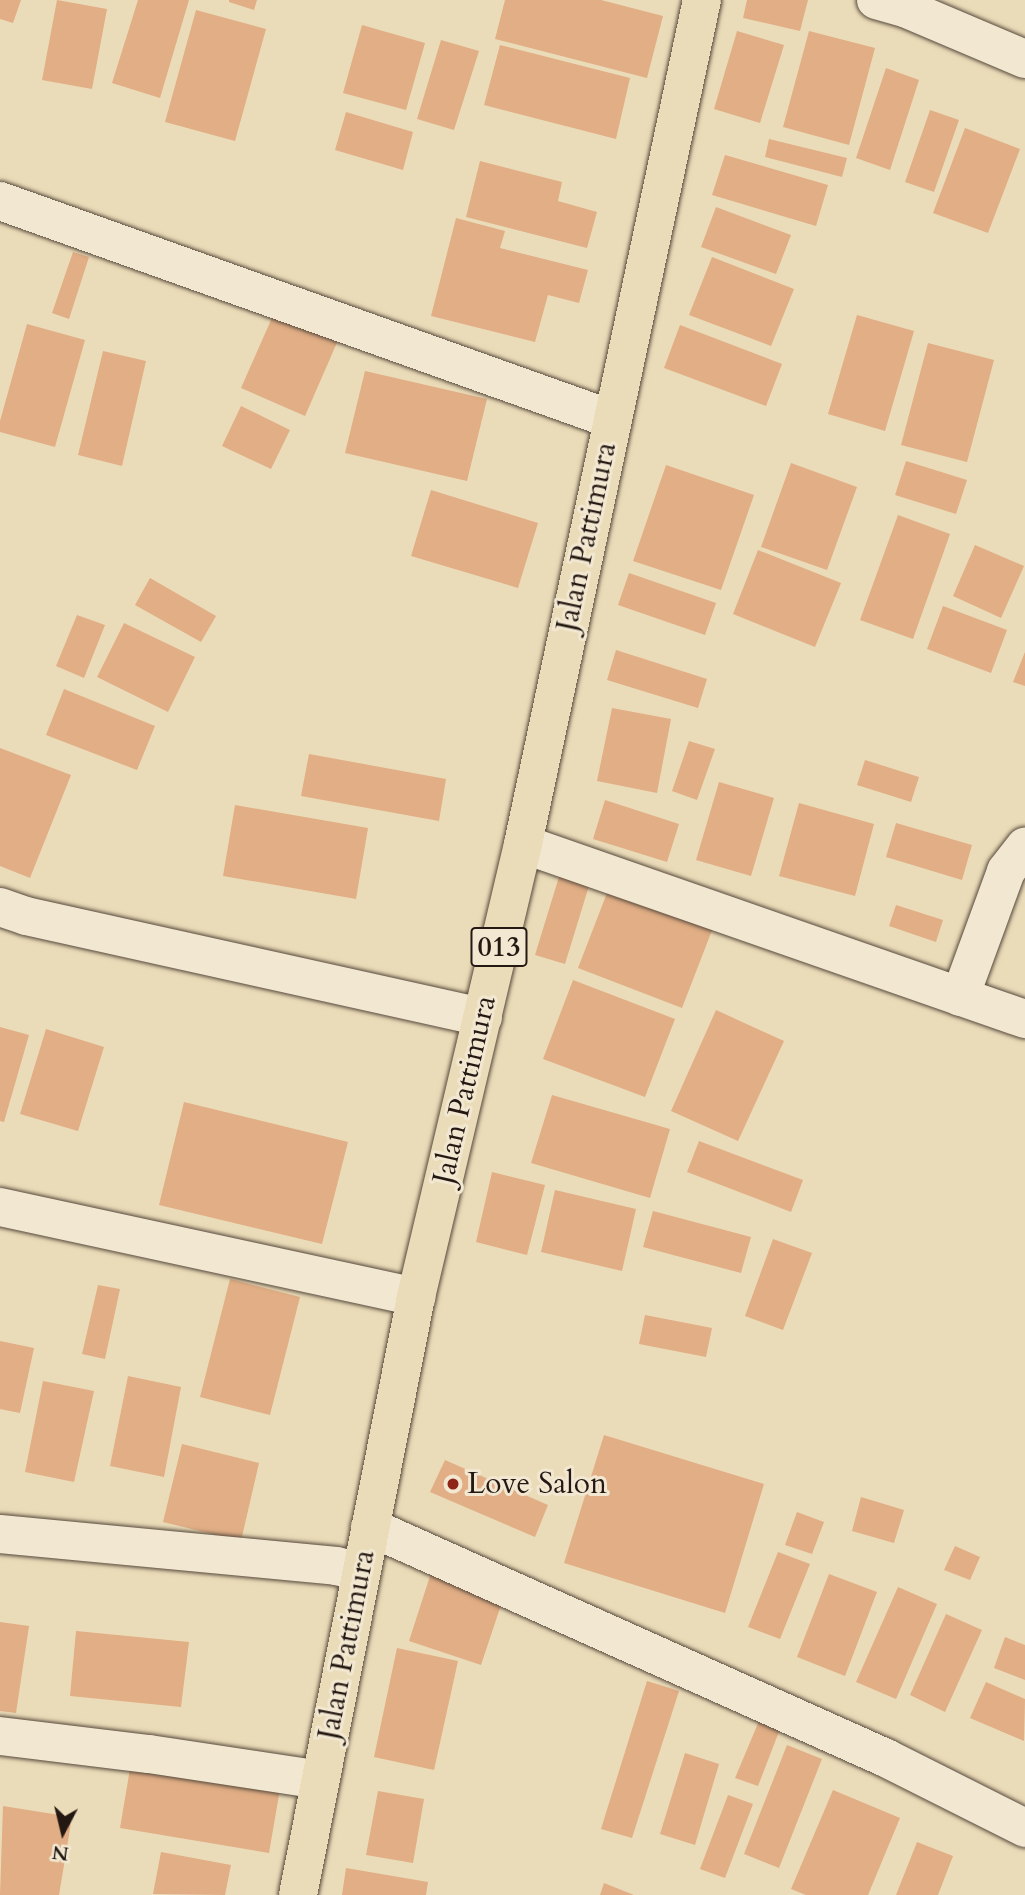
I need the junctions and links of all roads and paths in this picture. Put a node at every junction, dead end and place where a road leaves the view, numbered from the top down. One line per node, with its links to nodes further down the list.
1 (702, 0): 5 (main road, Jalan Pattimura / 013)
2 (876, 0): 3 (street)
3 (1025, 59)
4 (0, 201): 5 (street)
5 (611, 419): 6 (main road, Jalan Pattimura / 013)
6 (523, 844): 9 (street); 10 (main road, Jalan Pattimura / 013)
7 (1025, 847): 9 (street)
8 (0, 907): 10 (street)
9 (960, 997): 11 (street)
10 (483, 1017): 13 (main road, Jalan Pattimura / 013)
11 (1025, 1019)
12 (0, 1207): 13 (street)
13 (416, 1297): 14 (main road, Jalan Pattimura / 013)
14 (370, 1528): 16 (main road, Jalan Pattimura / 013); 19 (street)
15 (0, 1534): 16 (street)
16 (360, 1572): 18 (main road, Jalan Pattimura / 013)
17 (0, 1736): 18 (street)
18 (320, 1780): 20 (main road, Jalan Pattimura / 013)
19 (1025, 1828)
20 (298, 1895)

